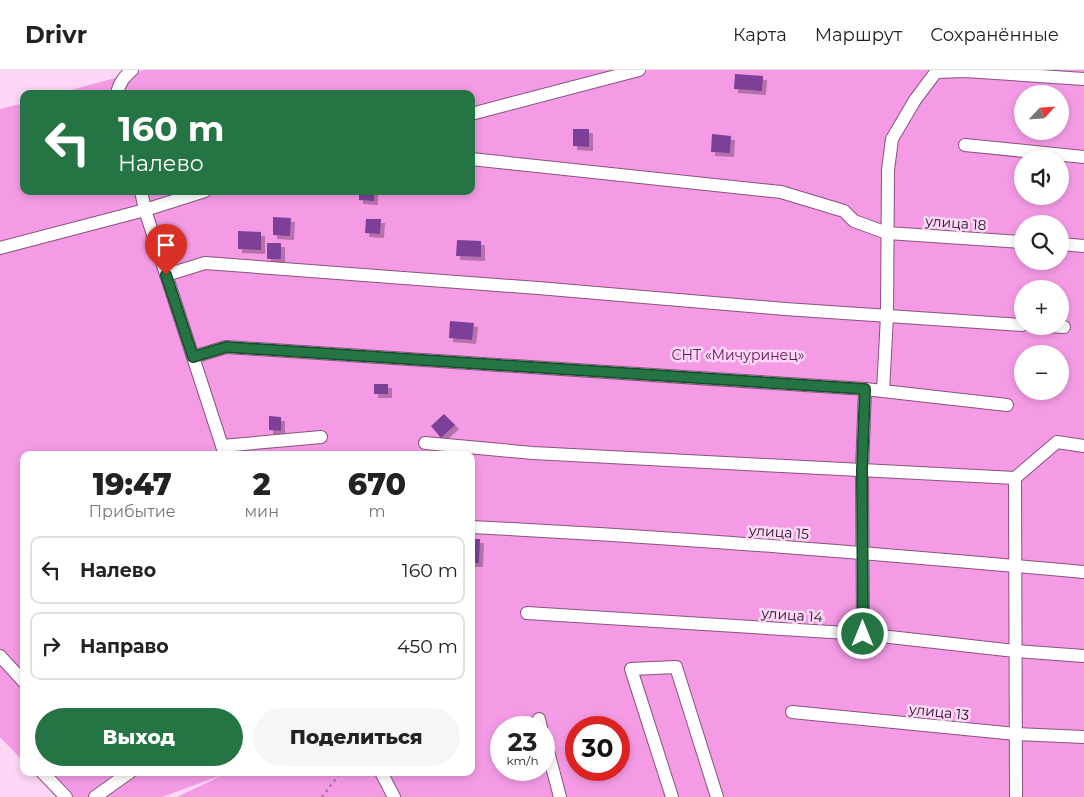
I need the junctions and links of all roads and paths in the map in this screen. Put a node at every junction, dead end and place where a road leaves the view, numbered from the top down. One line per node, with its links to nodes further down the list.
1 (132, 70): 4 (street)
2 (639, 70): 5 (street)
3 (1084, 78): 12 (street)
4 (118, 90)
5 (475, 113)
6 (965, 145): 7 (street)
7 (1084, 157)
8 (475, 160): 12 (street, улица 18)
9 (142, 195): 11 (street)
10 (192, 195): 11 (street)
11 (145, 210): 16 (street); 17 (street)
12 (887, 233): 13 (street, улица 18); 18 (street)
13 (1014, 241)
14 (1069, 245): 15 (street)
15 (1084, 246)
16 (0, 248)
17 (166, 275): 18 (street); 20 (street)
18 (886, 316): 19 (street); 22 (street)
19 (1014, 324)
20 (193, 357): 21 (street); 27 (street)
21 (865, 389): 22 (street); 28 (street)
22 (883, 391): 23 (street)
23 (1007, 405)
24 (321, 437): 27 (street)
25 (425, 443): 28 (street)
26 (1084, 446): 29 (street)
27 (224, 451)
28 (862, 470): 29 (street); 31 (street)
29 (1015, 478): 32 (street)
30 (475, 527): 31 (street, улица 15)
31 (863, 553): 32 (street, улица 15); 35 (street)
32 (1015, 566): 33 (street, улица 15); 36 (street)
33 (1084, 572)
34 (527, 613): 35 (street, улица 14)
35 (863, 634): 36 (street, улица 14)
36 (1015, 651): 38 (street, улица 14); 41 (street)
37 (0, 656): 39 (street)
38 (1084, 656)
39 (20, 678)
40 (792, 712): 41 (street, улица 13)
41 (1016, 734): 42 (street, улица 13); 55 (street)
42 (1084, 737)
43 (46, 776): 48 (street)
44 (124, 776): 49 (street)
45 (338, 776): 50 (path)
46 (383, 776): 51 (street)
47 (555, 778): 52 (street)
48 (66, 797)
49 (95, 797)
50 (322, 797)
51 (394, 797)
52 (560, 797)
53 (672, 797): 54 (street)
54 (717, 797)
55 (1016, 797)

